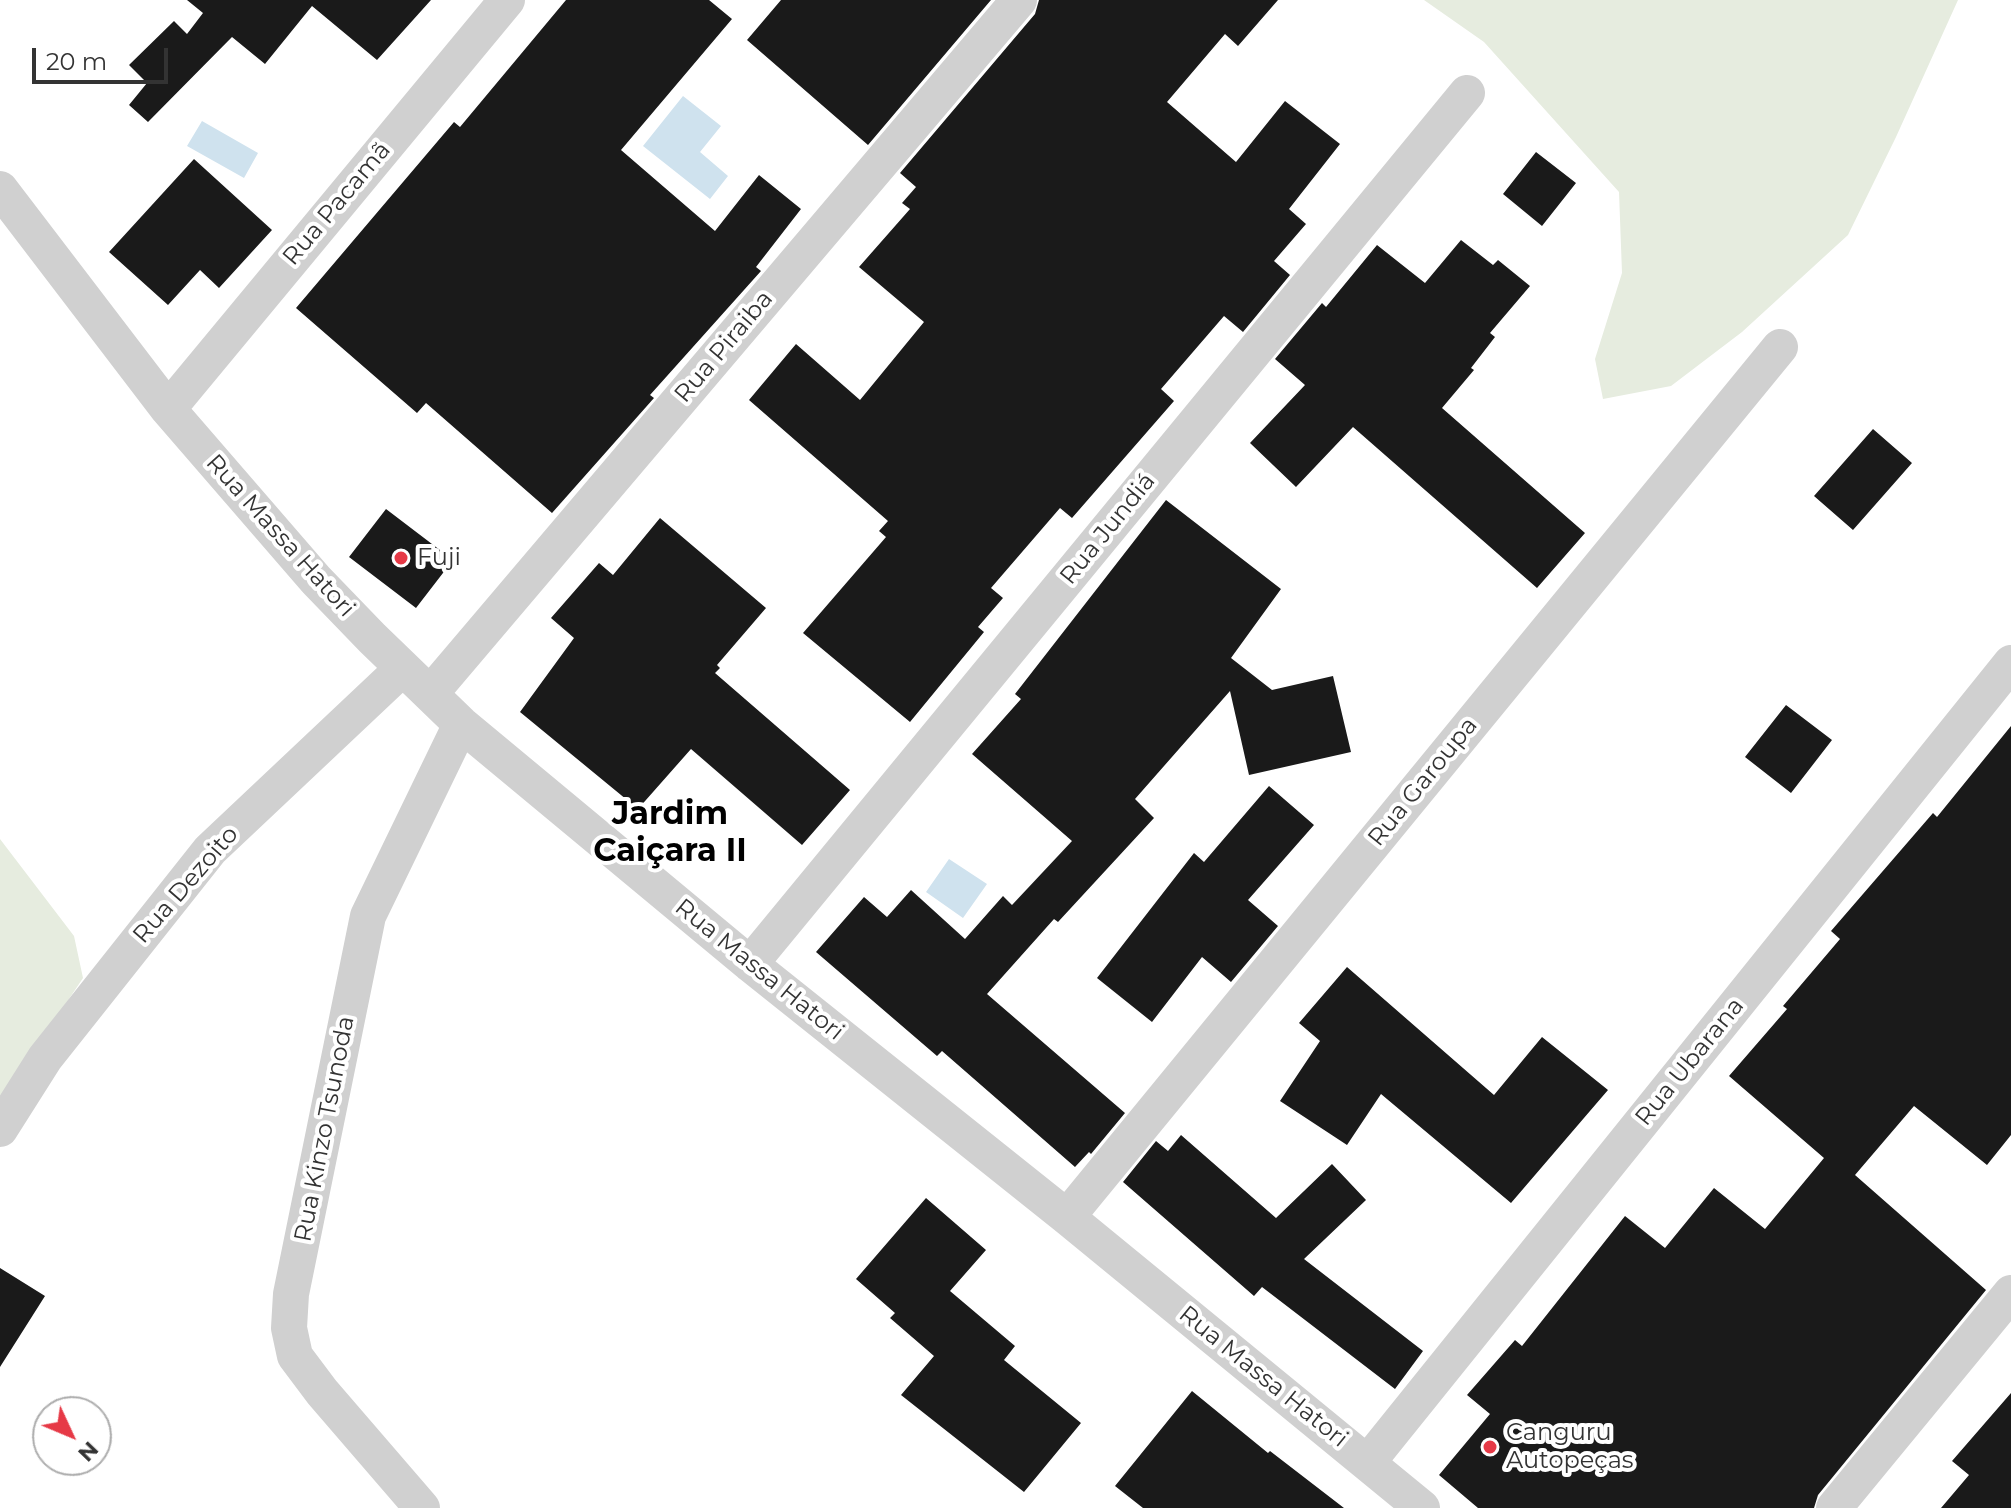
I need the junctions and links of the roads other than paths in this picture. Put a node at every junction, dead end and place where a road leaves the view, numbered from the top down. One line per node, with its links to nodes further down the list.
1 (507, 0): 6 (street, Rua Pacamã)
2 (1019, 0): 9 (street, Rua Piraiba)
3 (1467, 93): 11 (street, Rua Jundiá)
4 (0, 189): 6 (street, Rua Massa Hatori)
5 (1780, 347): 13 (street, Rua Garoupa)
6 (168, 409): 8 (street, Rua Massa Hatori)
7 (2011, 663): 15 (street, Rua Ubarana)
8 (403, 668): 9 (street, Rua Massa Hatori); 12 (street, Rua Dezoito)
9 (430, 694): 10 (street, Rua Massa Hatori)
10 (461, 724): 11 (street, Rua Massa Hatori); 16 (street, Rua Kinzo Tsunoda)
11 (750, 964): 13 (street, Rua Massa Hatori)
12 (0, 1129)
13 (1067, 1217): 15 (street, Rua Massa Hatori)
14 (2011, 1293): 18 (street)
15 (1368, 1462): 17 (street, Rua Massa Hatori)
16 (422, 1508)
17 (1422, 1508)
18 (1834, 1508)

